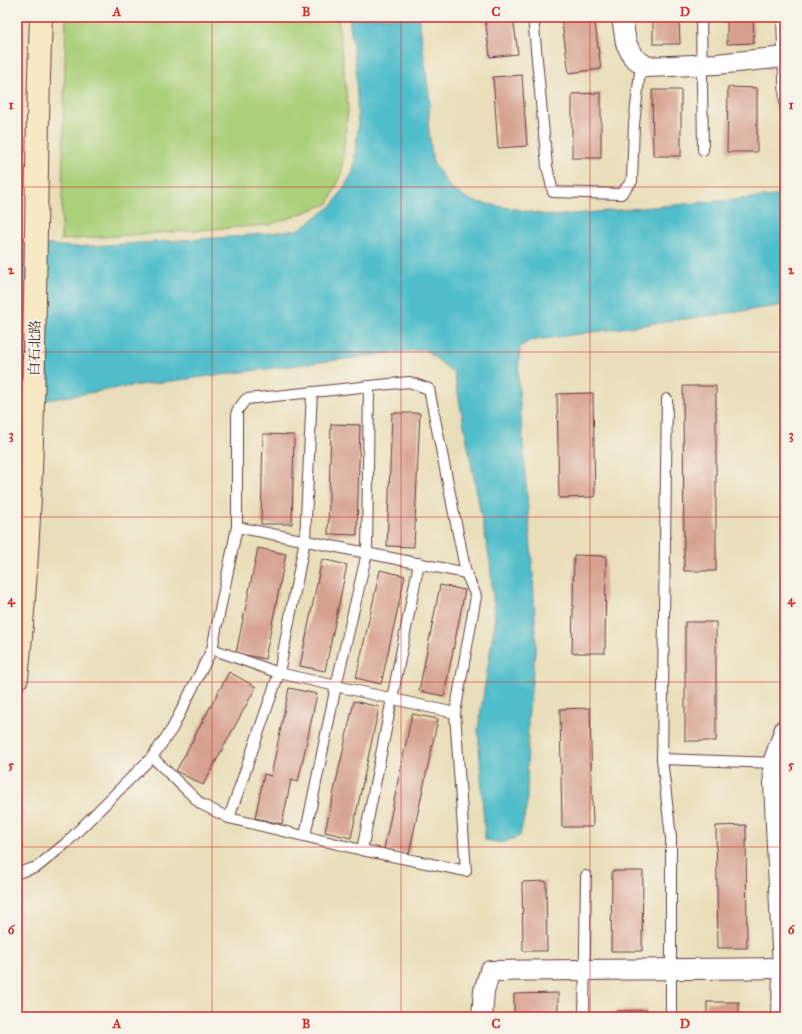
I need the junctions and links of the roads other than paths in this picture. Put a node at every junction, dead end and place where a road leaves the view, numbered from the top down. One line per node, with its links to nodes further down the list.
1 (41, 17): 21 (main road, 白石北路)
2 (533, 17): 7 (lane)
3 (622, 17): 7 (street)
4 (701, 17): 8 (lane)
5 (782, 17): 6 (lane)
6 (784, 57): 8 (street); 9 (lane)
7 (641, 63): 8 (street)
8 (701, 65): 10 (lane)
9 (785, 106)
10 (703, 150)
11 (369, 386): 12 (lane); 16 (lane); 18 (lane)
12 (312, 392): 14 (lane); 15 (lane)
13 (667, 399): 27 (lane)
14 (237, 527): 15 (lane); 19 (lane)
15 (305, 540): 16 (lane); 20 (lane)
16 (367, 553): 17 (lane); 22 (lane)
17 (419, 563): 18 (lane); 23 (lane)
18 (466, 573): 24 (lane)
19 (212, 649): 20 (lane); 26 (lane)
20 (279, 673): 22 (lane); 29 (lane)
21 (17, 678)
22 (336, 686): 23 (lane); 30 (lane)
23 (393, 699): 24 (lane); 31 (lane)
24 (455, 713): 31 (lane)
25 (785, 729): 28 (street)
26 (152, 758): 29 (lane); 32 (lane)
27 (662, 760): 28 (lane); 35 (lane)
28 (773, 763): 34 (street)
29 (229, 818): 30 (lane)
30 (306, 836): 31 (lane)
31 (362, 850)
32 (17, 873)
33 (586, 876): 36 (lane)
34 (784, 968): 35 (street); 40 (street)
35 (672, 969): 36 (street); 39 (lane)
36 (584, 970): 37 (street); 38 (lane)
37 (482, 1017)
38 (584, 1017)
39 (671, 1017)
40 (782, 1017)

